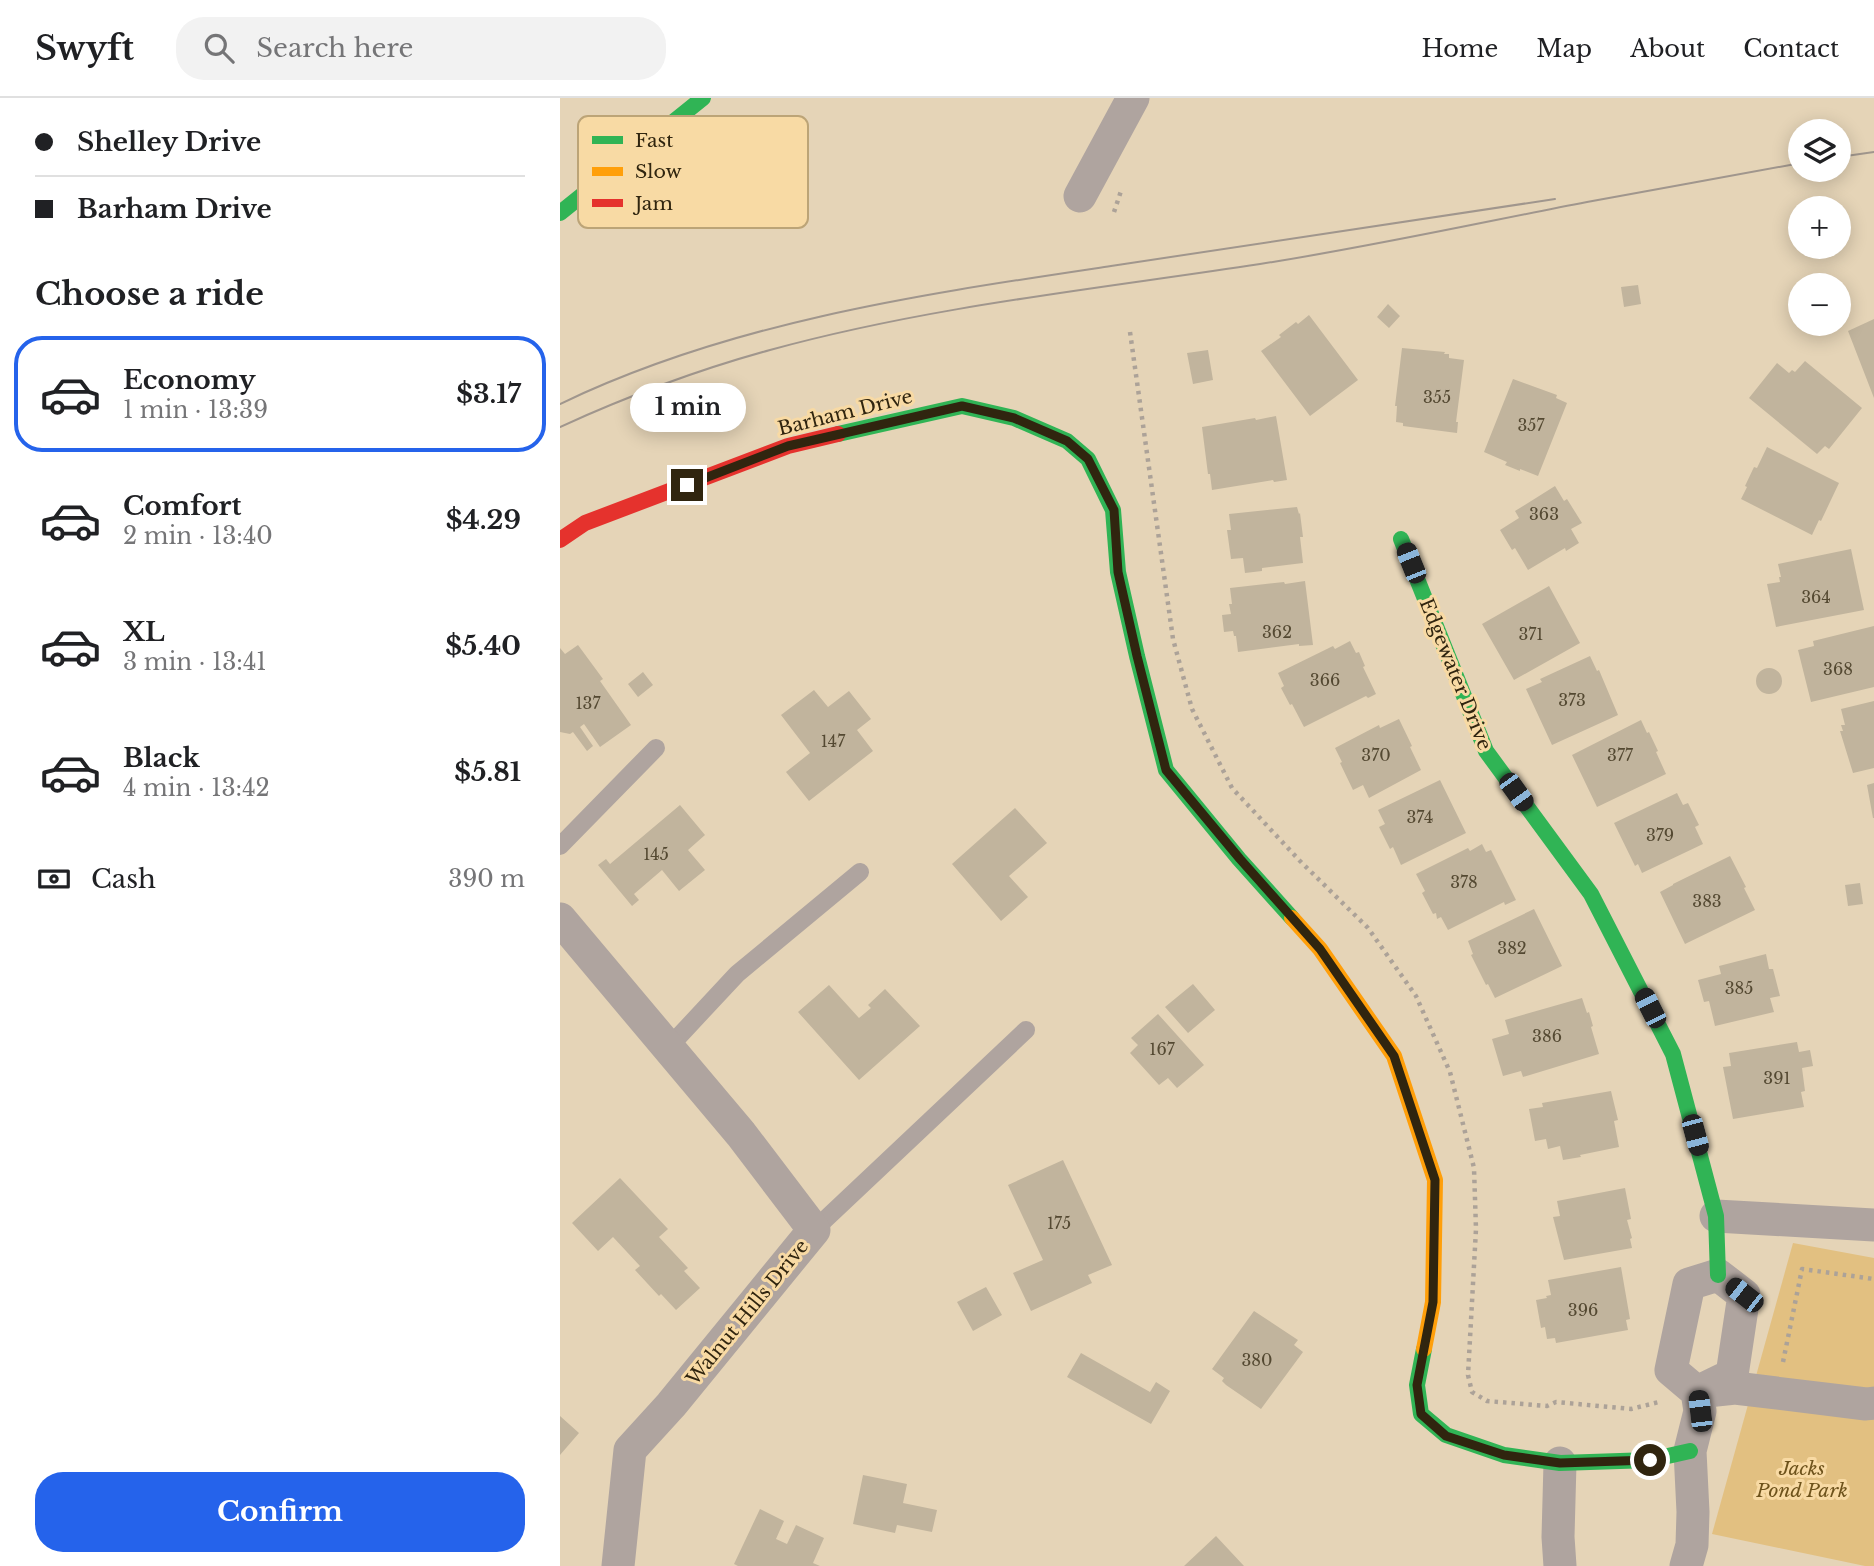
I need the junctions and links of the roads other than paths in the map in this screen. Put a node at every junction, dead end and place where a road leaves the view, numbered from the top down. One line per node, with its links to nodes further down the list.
1 (703, 98): 3 (street)
2 (1133, 98): 4 (street)
3 (681, 116)
4 (1080, 196)
5 (578, 199): 6 (street)
6 (560, 213)
7 (1401, 539): 15 (street, Edgewater Drive)
8 (560, 540): 22 (street, Barham Drive)
9 (656, 748): 10 (lane)
10 (560, 846)
11 (860, 872): 14 (lane)
12 (560, 919): 14 (street, Walnut Hills Drive)
13 (1026, 1030): 17 (lane)
14 (668, 1048): 17 (street, Walnut Hills Drive)
15 (1716, 1216): 16 (street); 18 (street, Edgewater Drive)
16 (1874, 1226)
17 (814, 1230): 23 (street, Walnut Hills Drive)
18 (1718, 1275): 19 (street); 19 (street)
19 (1697, 1392): 20 (street); 21 (street)
20 (1874, 1403)
21 (1690, 1451): 22 (street); 25 (street)
22 (1560, 1463): 24 (street)
23 (618, 1566)
24 (1560, 1566)
25 (1686, 1566)

